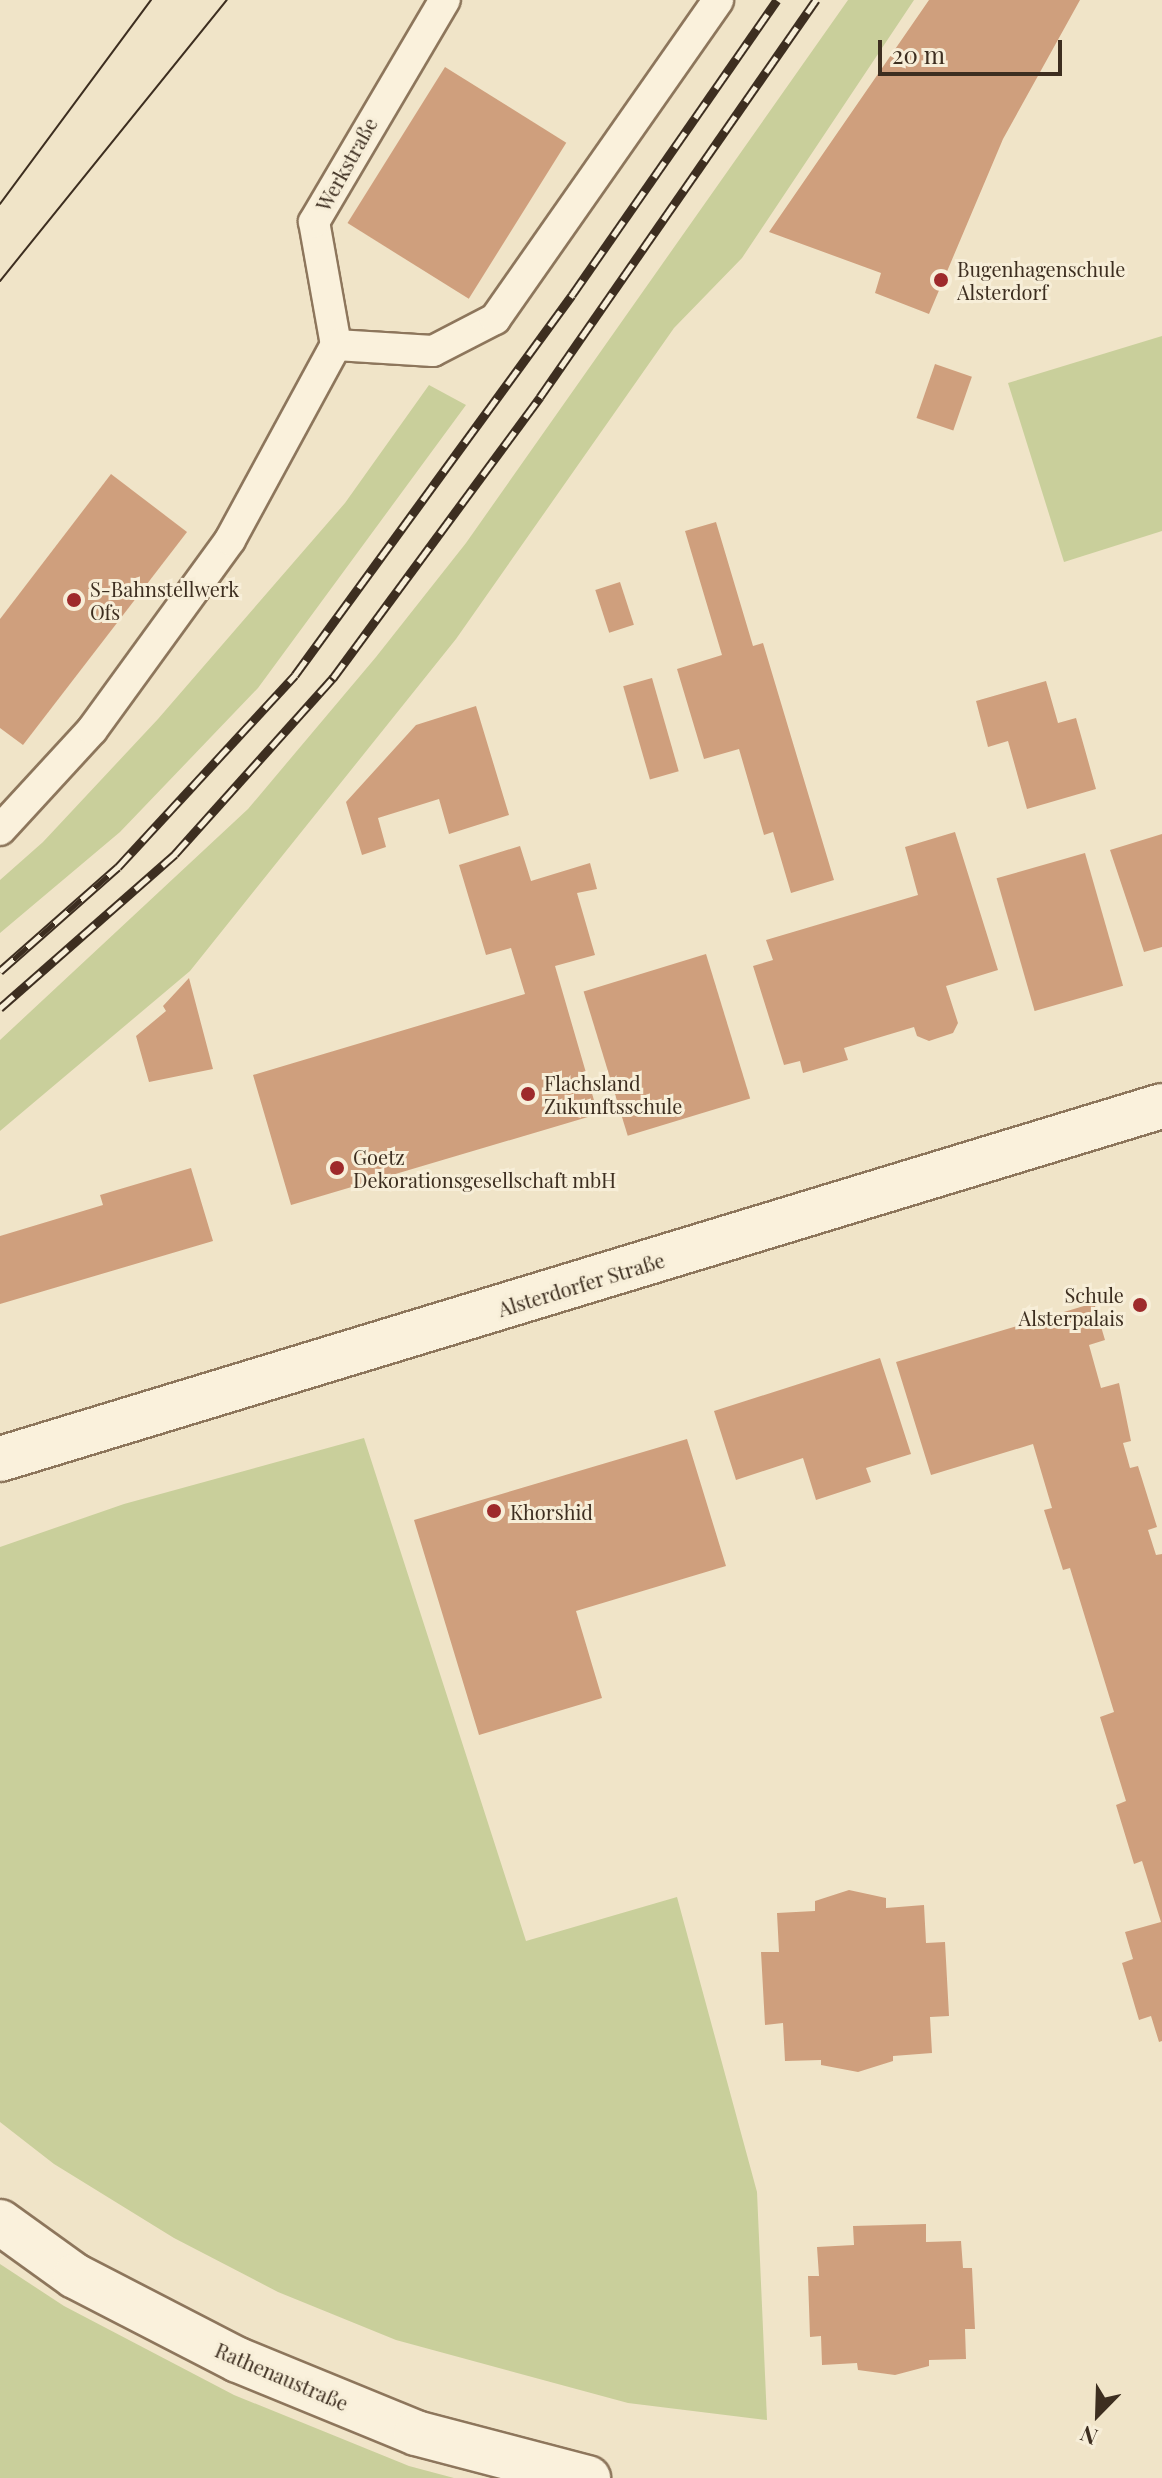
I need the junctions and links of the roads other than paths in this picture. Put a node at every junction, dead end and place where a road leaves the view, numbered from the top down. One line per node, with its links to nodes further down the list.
1 (445, 0): 3 (lane, Werkstraße)
2 (718, 0): 3 (lane)
3 (336, 345): 4 (lane)
4 (0, 830)
5 (1162, 1106): 6 (street, Alsterdorfer Straße)
6 (0, 1459)
7 (0, 2222): 8 (street, Rathenaustraße)
8 (588, 2478)

